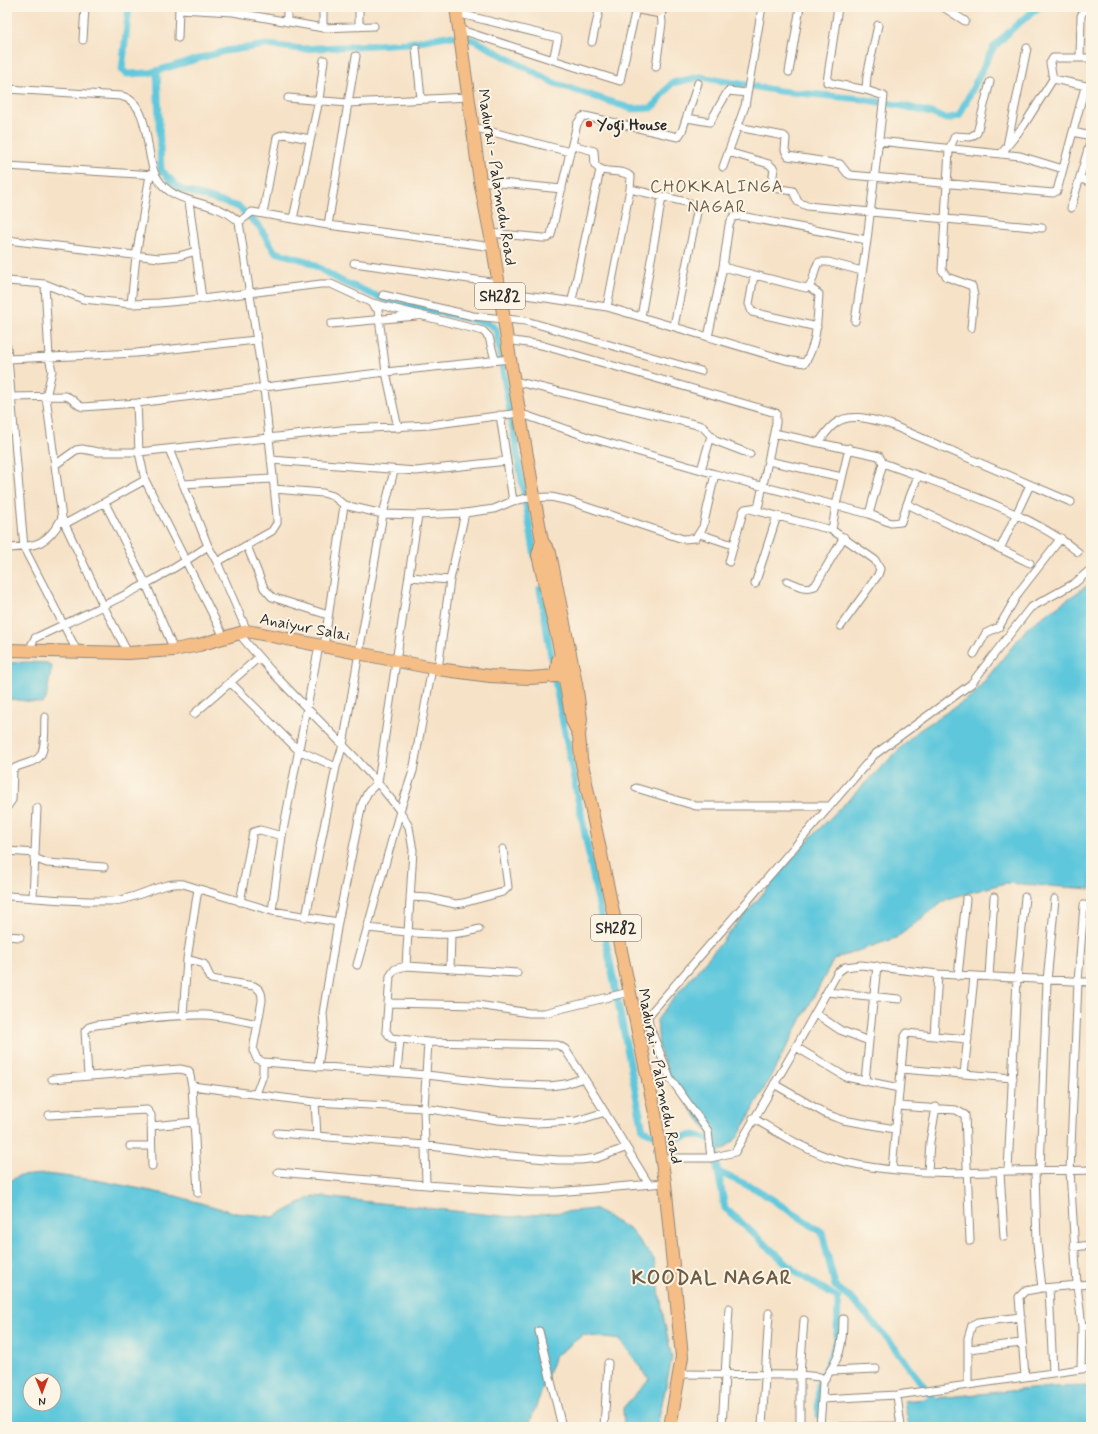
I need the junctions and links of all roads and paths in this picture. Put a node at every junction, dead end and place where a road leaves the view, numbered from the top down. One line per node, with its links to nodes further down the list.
1 (85, 7): 24 (street)
2 (287, 7): 17 (street)
3 (323, 7): 21 (street)
4 (359, 7): 20 (street)
5 (600, 7): 25 (street)
6 (762, 7): 39 (street)
7 (800, 7): 34 (street)
8 (838, 7): 41 (street)
9 (943, 7): 16 (street)
10 (1090, 7): 29 (street)
11 (179, 8): 13 (street); 23 (street)
12 (633, 8): 14 (main road); 32 (street)
13 (233, 9): 17 (street)
14 (663, 9): 33 (street)
15 (456, 10): 22 (main road, Madurai - Palamedu Road / SH282); 32 (street)
16 (964, 21)
17 (287, 22): 21 (street)
18 (878, 25): 41 (street)
19 (374, 26): 20 (street)
20 (359, 27): 21 (street)
21 (323, 28)
22 (458, 29): 32 (street); 42 (main road, Madurai - Palamedu Road / SH282)
23 (178, 38)
24 (83, 40)
25 (592, 42)
26 (416, 48): 44 (street)
27 (1027, 48): 54 (street)
28 (356, 56): 46 (street)
29 (1080, 58): 30 (street); 35 (street)
30 (1091, 58)
31 (324, 60): 45 (street)
32 (553, 60)
33 (656, 67)
34 (789, 72)
35 (1053, 79): 38 (street); 54 (street)
36 (990, 82): 56 (street)
37 (698, 83): 47 (street)
38 (1088, 87): 50 (street)
39 (748, 88): 47 (street); 49 (street)
40 (7, 89): 63 (street)
41 (866, 90): 53 (street)
42 (468, 97): 44 (street); 48 (main road, Madurai - Palamedu Road / SH282)
43 (288, 98): 45 (street)
44 (421, 99): 46 (street)
45 (319, 100): 46 (street); 52 (street)
46 (348, 103): 79 (street)
47 (687, 118): 55 (street)
48 (473, 127): 55 (street); 66 (main road, Madurai - Palamedu Road / SH282)
49 (738, 127): 57 (street); 64 (street)
50 (1073, 132): 51 (street); 61 (street)
51 (1091, 138): 65 (street)
52 (310, 139): 75 (street); 76 (street)
53 (878, 141): 56 (street); 64 (street)
54 (1006, 147): 58 (street)
55 (571, 148): 62 (street); 69 (street)
56 (949, 150): 58 (street); 67 (street)
57 (728, 152): 60 (street); 74 (street)
58 (1001, 154): 61 (street)
59 (7, 166): 63 (street)
60 (723, 167)
61 (1063, 169): 67 (street)
62 (600, 170): 70 (street); 98 (street)
63 (152, 175): 72 (street); 86 (street)
64 (874, 177): 67 (street); 74 (street)
65 (1080, 178): 68 (street); 73 (street)
66 (480, 181): 69 (street); 81 (main road, Madurai - Palamedu Road / SH282)
67 (947, 183): 77 (street)
68 (1091, 183)
69 (562, 188): 81 (street)
70 (630, 189): 71 (street); 101 (street)
71 (662, 197): 103 (street); 108 (street)
72 (189, 200): 78 (street); 85 (street)
73 (1071, 208)
74 (870, 211): 77 (street); 83 (street)
75 (263, 214): 76 (street); 78 (street)
76 (292, 219): 79 (street)
77 (944, 219): 80 (street); 110 (street)
78 (241, 221): 95 (street)
79 (328, 225): 84 (street)
80 (1042, 228)
81 (490, 233): 84 (main road, Madurai - Palamedu Road / SH282)
82 (7, 240): 86 (street)
83 (867, 240): 88 (street); 89 (street)
84 (493, 247): 93 (main road, Madurai - Palamedu Road / SH282)
85 (196, 251): 86 (street); 97 (street)
86 (136, 256): 100 (street)
87 (354, 263): 93 (street)
88 (723, 267): 90 (street); 111 (street)
89 (862, 271): 94 (street); 106 (street)
90 (754, 276): 94 (street); 109 (street)
91 (7, 281): 92 (street)
92 (45, 284): 100 (street); 115 (street)
93 (498, 287): 98 (street); 104 (main road, Madurai - Palamedu Road / SH282)
94 (810, 287): 109 (street)
95 (249, 294): 97 (street); 99 (street); 112 (street)
96 (383, 295): 104 (street)
97 (202, 299): 100 (street)
98 (572, 300): 101 (street)
99 (370, 302): 102 (street); 105 (street)
100 (131, 304)
101 (607, 307): 103 (street)
102 (423, 315): 105 (street); 118 (street)
103 (641, 317): 108 (street)
104 (504, 319): 113 (main road, Madurai - Palamedu Road / SH282); 119 (street)
105 (380, 320): 107 (street); 120 (street)
106 (855, 321)
107 (331, 324)
108 (674, 326): 111 (street)
109 (818, 327): 111 (street)
110 (971, 328)
111 (708, 337)
112 (256, 340): 115 (street); 122 (street)
113 (507, 340): 117 (main road, Madurai - Palamedu Road / SH282); 129 (street)
114 (7, 347): 116 (street)
115 (48, 357): 116 (street); 124 (street)
116 (8, 359): 123 (street)
117 (510, 359): 118 (street); 121 (main road, Madurai - Palamedu Road / SH282)
118 (495, 360): 120 (street)
119 (701, 371)
120 (386, 372): 122 (street); 128 (street)
121 (514, 381): 126 (main road, Madurai - Palamedu Road / SH282); 130 (street)
122 (264, 388): 125 (street); 131 (street)
123 (11, 397): 124 (street); 176 (street)
124 (46, 397): 125 (street); 141 (street)
125 (137, 404): 135 (street)
126 (519, 413): 127 (street); 142 (street); 153 (main road, Madurai - Palamedu Road / SH282)
127 (500, 415): 128 (street); 138 (street)
128 (398, 428): 131 (street)
129 (774, 433): 132 (street); 139 (street)
130 (711, 436): 136 (street); 142 (street)
131 (268, 437): 134 (street); 137 (street)
132 (819, 442): 133 (street); 150 (street)
133 (848, 448): 140 (street); 146 (street)
134 (169, 449): 135 (street); 149 (street)
135 (139, 452): 141 (street); 148 (street)
136 (750, 454)
137 (271, 460): 143 (street); 147 (street)
138 (507, 461): 143 (street); 154 (street)
139 (768, 461): 146 (street); 151 (street)
140 (884, 463): 145 (street); 163 (street)
141 (55, 465): 167 (street)
142 (701, 470): 144 (street)
143 (394, 471): 162 (street)
144 (715, 474): 151 (street); 169 (street)
145 (918, 476): 157 (street); 165 (street)
146 (842, 477): 158 (street)
147 (272, 478): 149 (street); 152 (street)
148 (145, 480): 156 (street); 179 (street)
149 (183, 484): 173 (street)
150 (1030, 485): 155 (street); 165 (street)
151 (762, 486): 158 (street); 160 (street)
152 (274, 489): 159 (street); 174 (street)
153 (531, 498): 154 (street); 169 (street); 191 (main road, Madurai - Palamedu Road / SH282)
154 (516, 500): 161 (street)
155 (1071, 502)
156 (104, 503): 167 (street); 187 (street)
157 (907, 504): 163 (street); 177 (street)
158 (836, 505): 163 (street); 168 (street)
159 (344, 506): 162 (street); 190 (street)
160 (748, 508): 166 (street); 172 (street)
161 (465, 513): 164 (street); 185 (street)
162 (384, 514): 164 (street); 204 (street)
163 (869, 514)
164 (418, 515): 184 (street)
165 (1017, 515): 171 (street); 177 (street)
166 (778, 516): 168 (street); 188 (street)
167 (63, 521): 176 (street); 189 (street)
168 (832, 530): 170 (street)
169 (700, 534): 172 (street)
170 (844, 537): 186 (street); 193 (street)
171 (1062, 538): 178 (street); 205 (street)
172 (733, 545): 181 (street)
173 (208, 546): 179 (street); 180 (street)
174 (247, 546): 180 (street); 190 (street)
175 (7, 548): 176 (street)
176 (24, 548): 192 (street)
177 (1000, 549): 182 (street)
178 (1078, 552)
179 (186, 561): 187 (street); 195 (street)
180 (217, 562): 194 (street)
181 (729, 562)
182 (1030, 563)
183 (1091, 569): 221 (street)
184 (410, 577): 185 (street); 207 (street)
185 (450, 580): 208 (street)
186 (787, 581)
187 (146, 584): 189 (street); 200 (street)
188 (755, 584)
189 (104, 607): 192 (street); 203 (street)
190 (328, 615): 197 (street)
191 (558, 619): 209 (main road, Madurai - Palamedu Road / SH282); 209 (main road, Madurai - Palamedu Road / SH282)
192 (63, 625): 198 (street); 202 (street)
193 (841, 626)
194 (243, 632): 195 (main road, Anaiyur Salai); 197 (main road, Anaiyur Salai); 206 (street)
195 (224, 637): 200 (main road, Anaiyur Salai)
196 (7, 644): 198 (main road, Anaiyur Salai)
197 (322, 647): 204 (main road, Anaiyur Salai); 212 (street)
198 (30, 648): 201 (main road, Anaiyur Salai)
199 (7, 650): 201 (main road, Anaiyur Salai)
200 (174, 650): 203 (main road, Anaiyur Salai)
201 (51, 651): 202 (main road, Anaiyur Salai)
202 (77, 651): 203 (main road, Anaiyur Salai)
203 (128, 653)
204 (360, 653): 207 (main road, Anaiyur Salai); 216 (street)
205 (974, 654)
206 (258, 658): 210 (street); 212 (street)
207 (398, 661): 208 (main road, Anaiyur Salai); 219 (street)
208 (435, 668): 209 (main road, Anaiyur Salai); 224 (street)
209 (559, 678): 211 (main road, Anaiyur Salai); 215 (main road, Madurai - Palamedu Road / SH282)
210 (230, 682): 213 (street); 217 (street)
211 (576, 684): 215 (main road, Madurai - Palamedu Road / SH282)
212 (307, 710): 216 (street); 217 (street)
213 (194, 714)
214 (45, 717): 222 (street)
215 (579, 735): 263 (main road, Madurai - Palamedu Road / SH282)
216 (343, 745): 218 (street); 219 (street)
217 (298, 750): 218 (street); 225 (street)
218 (336, 767): 241 (street)
219 (378, 782): 224 (street); 242 (street)
220 (636, 788): 221 (street)
221 (830, 806): 309 (street)
222 (7, 807)
223 (37, 808): 228 (street)
224 (400, 811): 232 (street); 243 (street)
225 (282, 836): 238 (street); 240 (street)
226 (503, 849): 232 (street)
227 (7, 851): 228 (street)
228 (34, 856): 229 (street); 235 (street)
229 (104, 868)
230 (198, 889): 235 (street); 238 (street); 249 (street)
231 (7, 896): 235 (street)
232 (410, 897): 245 (street)
233 (994, 897): 258 (street)
234 (1025, 897): 259 (street)
235 (33, 898)
236 (966, 899): 256 (street)
237 (1055, 899): 260 (street)
238 (240, 902): 240 (street)
239 (1084, 906): 261 (street)
240 (272, 912): 241 (street)
241 (306, 918): 242 (street)
242 (338, 922): 278 (street)
243 (367, 928): 245 (street); 250 (street)
244 (480, 929): 246 (street)
245 (408, 932): 246 (street); 251 (street)
246 (451, 934): 253 (street)
247 (7, 936): 248 (street)
248 (20, 937)
249 (187, 959): 269 (street); 270 (street)
250 (357, 965)
251 (406, 966): 253 (street); 267 (street)
252 (877, 966): 255 (street); 264 (street); 265 (street)
253 (450, 969): 254 (street)
254 (517, 973)
255 (938, 974): 256 (street); 271 (street)
256 (958, 976): 257 (street)
257 (974, 977): 258 (street); 272 (street)
258 (989, 977): 259 (street)
259 (1017, 979): 260 (street); 285 (street)
260 (1047, 981): 261 (street); 314 (street)
261 (1078, 982): 262 (street); 315 (street)
262 (1091, 982)
263 (628, 992): 267 (street); 308 (main road, Madurai - Palamedu Road / SH282)
264 (827, 992): 265 (street); 268 (street)
265 (873, 996): 266 (street); 274 (street)
266 (899, 999)
267 (389, 1003): 273 (street)
268 (815, 1013): 274 (street); 276 (street)
269 (183, 1016): 270 (street); 282 (street)
270 (257, 1024): 277 (street)
271 (934, 1036): 272 (street); 279 (street)
272 (968, 1039): 281 (street)
273 (400, 1040): 275 (street); 280 (street)
274 (869, 1041): 287 (street)
275 (428, 1042): 283 (street); 284 (street)
276 (796, 1047): 287 (street); 288 (street)
277 (264, 1062): 278 (street); 291 (street)
278 (318, 1067): 280 (street)
279 (901, 1069): 281 (street); 290 (street)
280 (397, 1072): 283 (street)
281 (964, 1074): 285 (street)
282 (88, 1075): 286 (street); 289 (street)
283 (427, 1075): 284 (street); 295 (street)
284 (584, 1078): 296 (street)
285 (1013, 1078): 313 (street)
286 (52, 1079)
287 (865, 1080): 290 (street)
288 (774, 1084): 298 (street); 301 (street)
289 (192, 1086): 291 (street); 299 (street)
290 (899, 1088): 293 (street)
291 (256, 1094): 292 (street)
292 (315, 1102): 295 (street); 303 (street)
293 (898, 1106): 294 (street); 301 (street)
294 (936, 1107): 317 (street); 319 (street)
295 (424, 1108): 296 (street); 304 (street)
296 (605, 1112): 307 (street)
297 (49, 1116): 300 (street)
298 (753, 1118): 309 (street); 311 (street)
299 (194, 1122): 300 (street); 323 (street)
300 (151, 1126): 306 (street)
301 (895, 1129): 311 (street)
302 (277, 1133): 303 (street)
303 (316, 1136): 304 (street)
304 (424, 1145): 307 (street); 322 (street)
305 (130, 1146): 306 (street)
306 (152, 1146): 310 (street)
307 (625, 1148): 321 (street)
308 (661, 1155): 309 (street); 320 (main road, Madurai - Palamedu Road / SH282)
309 (714, 1158)
310 (152, 1166)
311 (892, 1169): 317 (street)
312 (1091, 1170): 315 (street)
313 (1008, 1171): 314 (street); 318 (street)
314 (1037, 1171): 315 (street); 330 (street)
315 (1070, 1171): 327 (street)
316 (278, 1172): 322 (street)
317 (928, 1172): 319 (street)
318 (1000, 1172): 319 (street); 324 (street)
319 (966, 1173): 325 (street)
320 (665, 1183): 321 (street); 347 (main road, Madurai - Palamedu Road / SH282)
321 (648, 1184): 322 (street)
322 (426, 1185)
323 (198, 1193)
324 (1004, 1237)
325 (970, 1241)
326 (1091, 1244): 327 (street)
327 (1074, 1247): 329 (street)
328 (1091, 1284): 329 (street)
329 (1077, 1285): 330 (street); 337 (street)
330 (1045, 1288): 333 (street); 346 (street)
331 (729, 1308): 348 (street)
332 (769, 1313): 349 (street)
333 (1021, 1317): 339 (street); 340 (street)
334 (843, 1319): 345 (street)
335 (804, 1320): 350 (street)
336 (1091, 1326): 337 (street)
337 (1082, 1327): 344 (street)
338 (538, 1331): 356 (street)
339 (1022, 1343): 340 (street); 351 (street)
340 (968, 1349): 353 (street)
341 (608, 1362): 357 (street)
342 (1091, 1368): 344 (street)
343 (876, 1369): 345 (street)
344 (1081, 1369): 346 (street)
345 (831, 1371): 352 (street)
346 (1053, 1373): 351 (street)
347 (680, 1374): 348 (street); 358 (main road, Madurai - Palamedu Road / SH282)
348 (724, 1375): 349 (street); 359 (street)
349 (764, 1375): 350 (street); 360 (street)
350 (800, 1375): 352 (street); 361 (street)
351 (1025, 1377): 353 (street)
352 (822, 1379): 355 (street)
353 (968, 1385): 354 (street)
354 (897, 1395): 355 (street); 363 (street)
355 (822, 1400): 362 (street)
356 (562, 1427)
357 (604, 1427)
358 (670, 1427)
359 (722, 1427)
360 (762, 1427)
361 (800, 1427)
362 (820, 1427): 363 (street)
363 (900, 1427)

